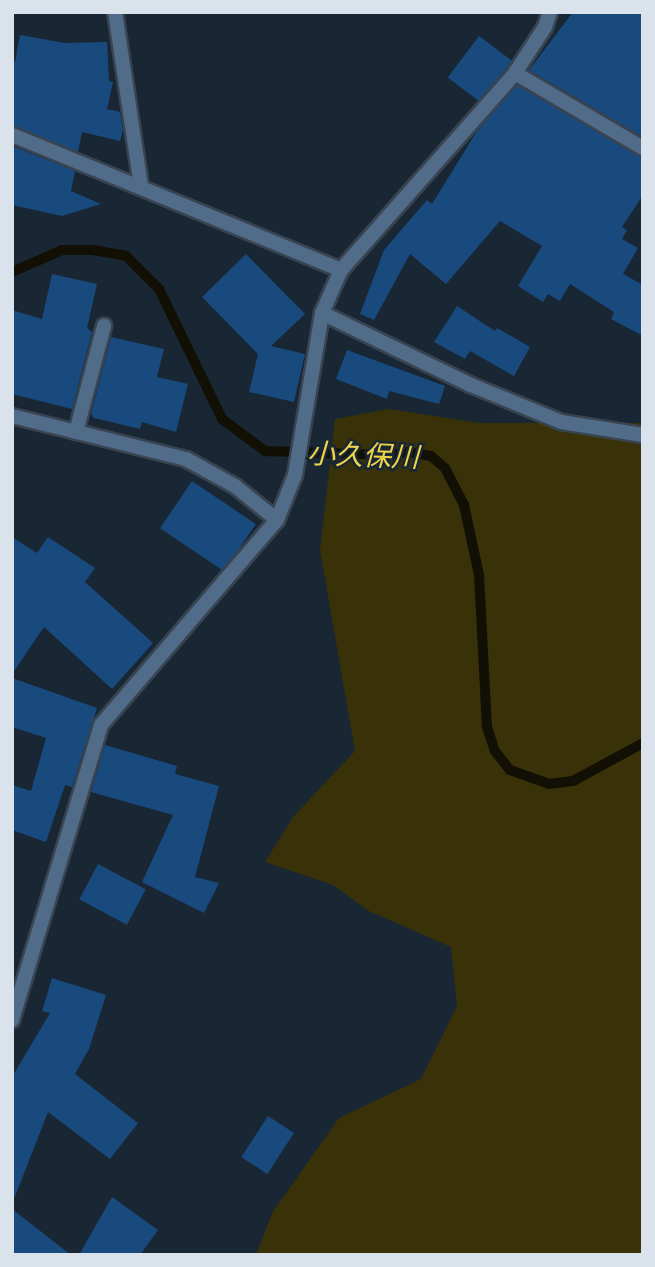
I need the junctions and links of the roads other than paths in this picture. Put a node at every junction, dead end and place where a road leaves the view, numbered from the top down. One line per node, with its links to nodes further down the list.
1 (115, 12): 6 (street)
2 (550, 12): 3 (street)
3 (515, 72): 5 (street); 7 (street)
4 (12, 135): 6 (street)
5 (643, 148)
6 (141, 187): 7 (street)
7 (341, 270): 8 (street)
8 (322, 313): 12 (street); 13 (street)
9 (104, 326): 11 (street)
10 (12, 416): 11 (street)
11 (76, 432): 13 (street)
12 (643, 435)
13 (277, 520): 14 (street)
14 (12, 1020)

